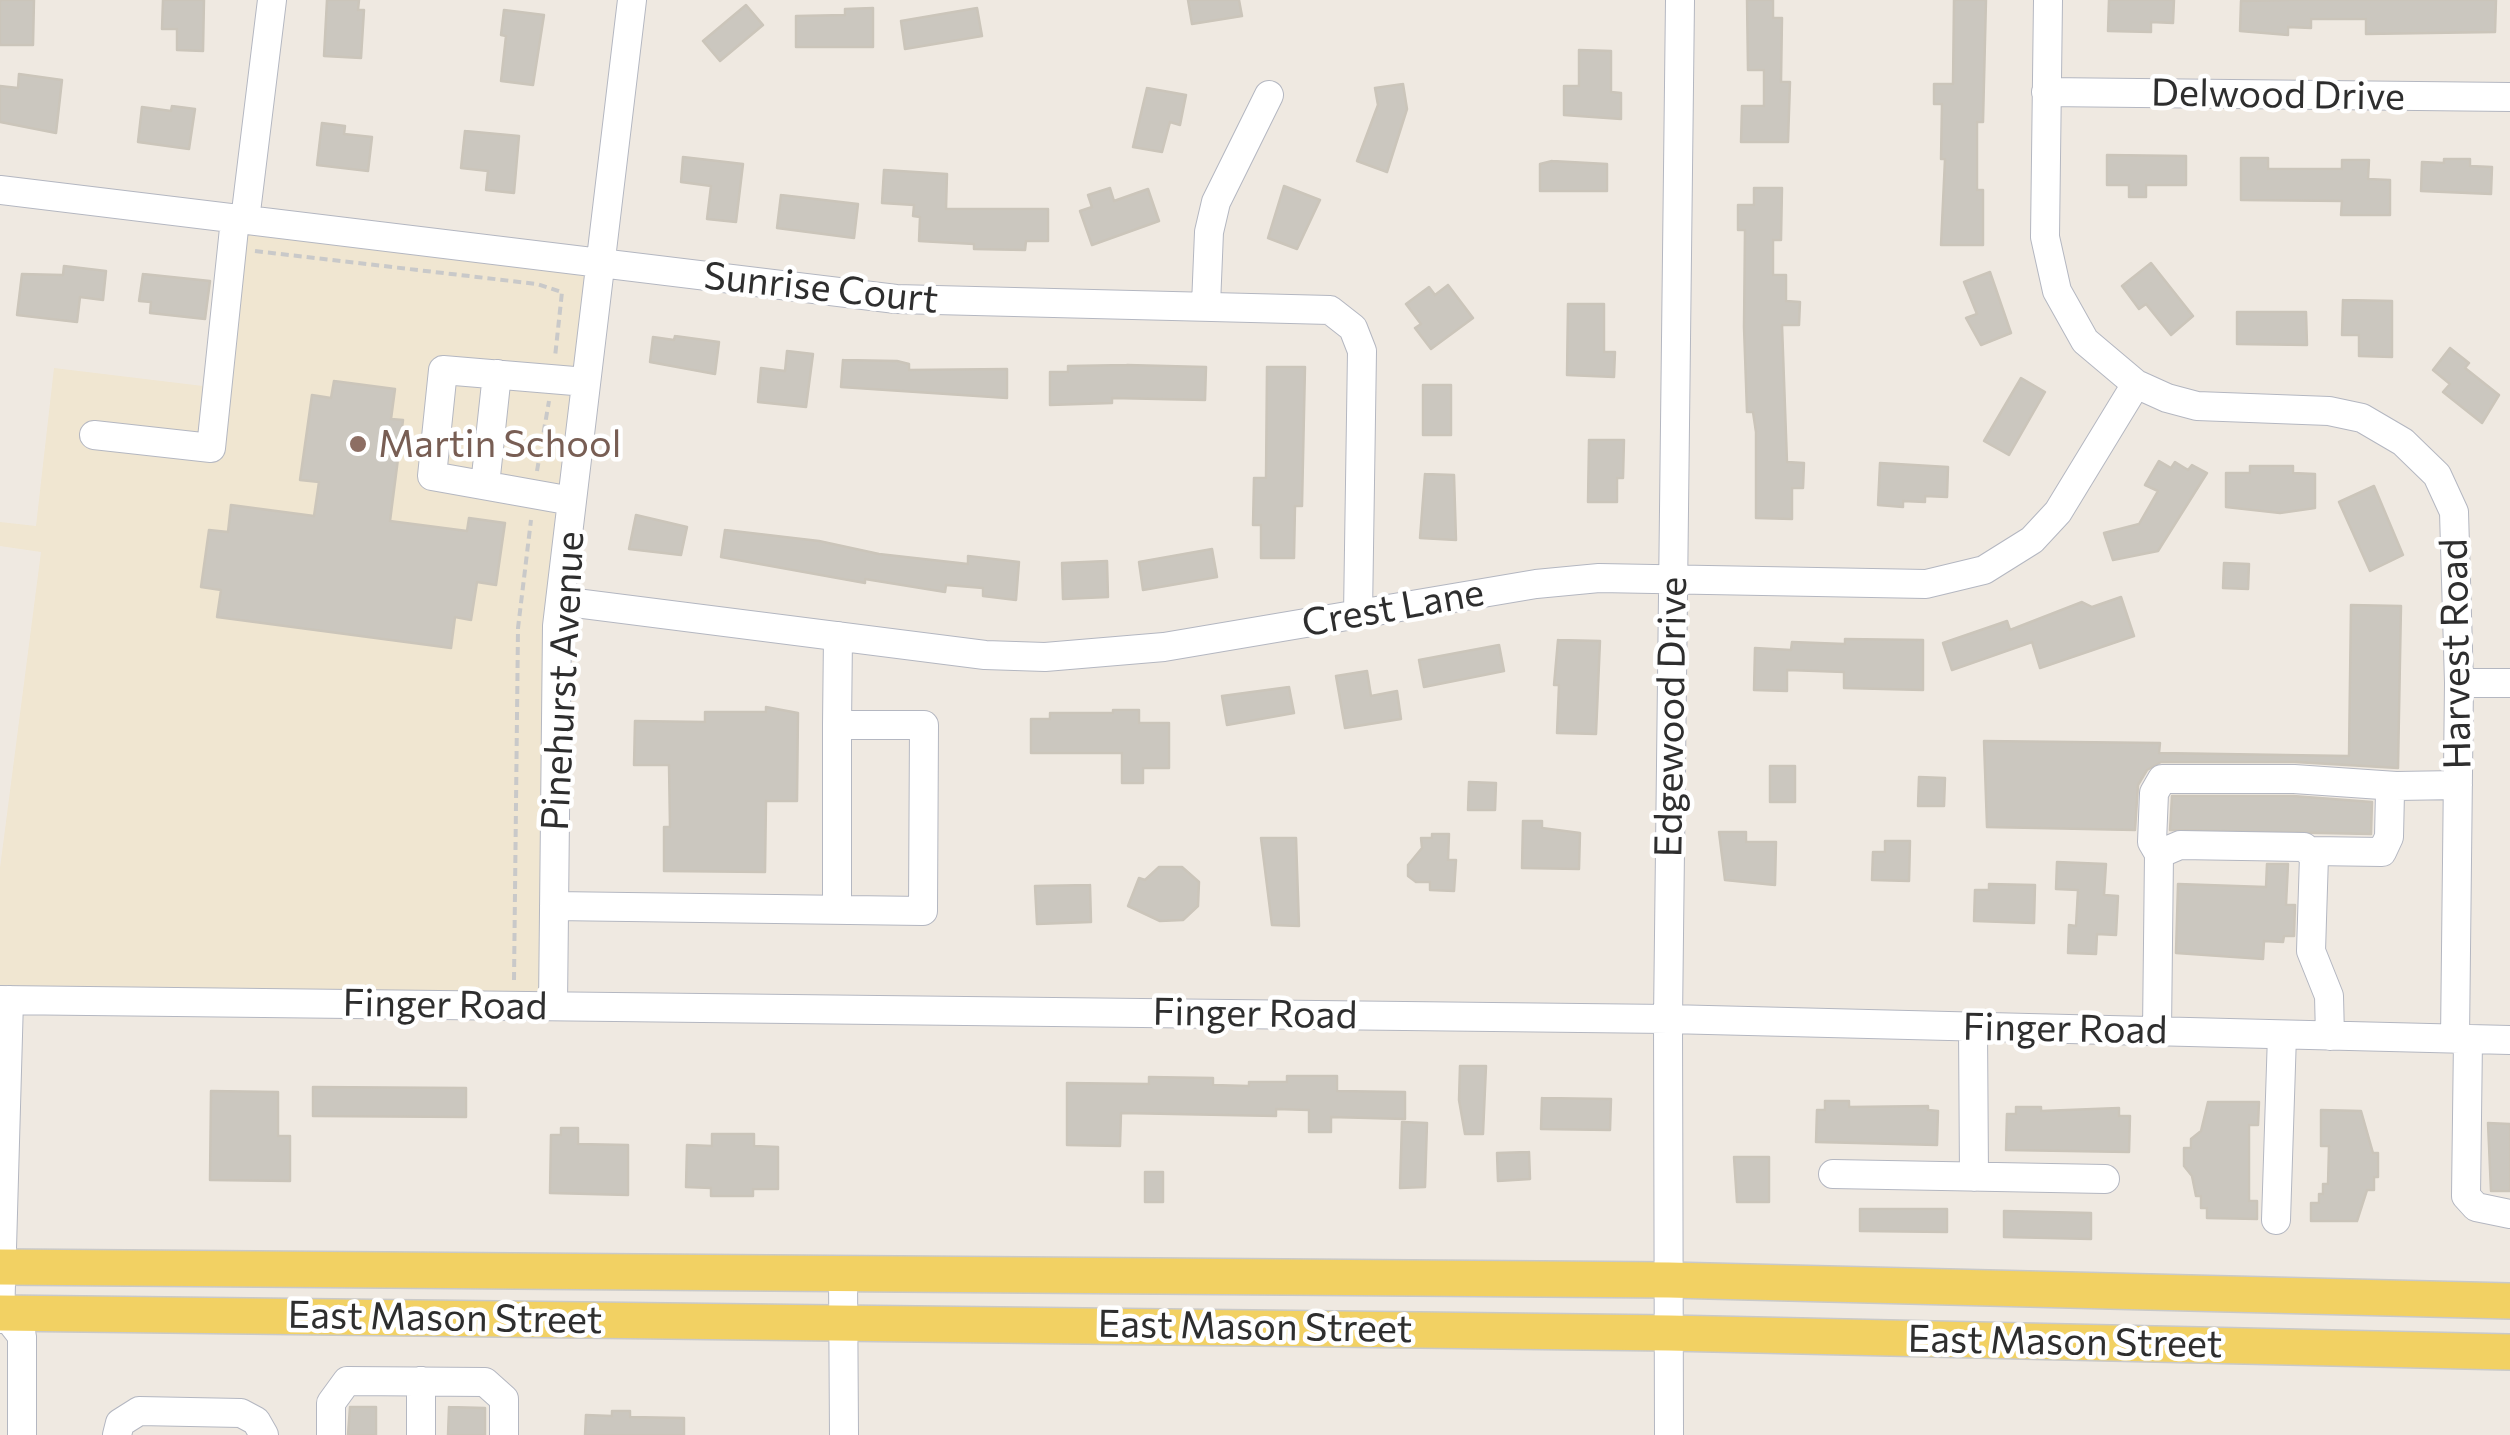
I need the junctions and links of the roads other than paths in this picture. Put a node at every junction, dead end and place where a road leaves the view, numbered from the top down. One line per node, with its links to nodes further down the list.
1 (272, 0): 9 (street)
2 (632, 0): 10 (street, Pinehurst Avenue)
3 (1680, 0): 18 (street, Edgewood Drive)
4 (2048, 0): 5 (street, Harvest Road)
5 (2046, 92): 7 (street, Delwood Drive); 14 (street, Harvest Road)
6 (1270, 95): 11 (street)
7 (2510, 96)
8 (0, 190): 9 (street, Sunrise Court)
9 (240, 219): 10 (street, Sunrise Court); 15 (street)
10 (601, 264): 11 (street, Sunrise Court); 13 (street, Pinehurst Avenue)
11 (1206, 305): 20 (street, Sunrise Court)
12 (497, 374): 13 (street); 16 (street); 16 (street)
13 (586, 382): 17 (street, Pinehurst Avenue)
14 (2136, 384): 18 (street, Crest Lane); 22 (street, Harvest Road)
15 (94, 434)
16 (485, 485): 17 (street)
17 (572, 501): 19 (street, Pinehurst Avenue)
18 (1673, 578): 20 (street, Crest Lane); 33 (street, Edgewood Drive)
19 (560, 601): 21 (street, Crest Lane); 29 (street, Pinehurst Avenue)
20 (1358, 614): 21 (street, Crest Lane)
21 (838, 636): 24 (street)
22 (2459, 683): 23 (street); 25 (street, Harvest Road)
23 (2510, 683)
24 (838, 724): 30 (street); 30 (street)
25 (2458, 784): 26 (street); 38 (street, Harvest Road)
26 (2396, 786): 27 (street); 28 (street)
27 (2312, 851): 28 (street); 37 (street)
28 (2158, 854): 35 (street)
29 (554, 906): 30 (street); 32 (street, Pinehurst Avenue)
30 (837, 910)
31 (5, 1000): 32 (street, Finger Road); 45 (street)
32 (553, 1006): 33 (street, Finger Road)
33 (1668, 1019): 34 (street, Finger Road); 47 (street, Edgewood Drive)
34 (1973, 1027): 35 (street, Finger Road); 41 (street)
35 (2157, 1031): 36 (street, Finger Road)
36 (2282, 1034): 37 (street, Finger Road); 44 (street)
37 (2330, 1036): 38 (street, Finger Road)
38 (2461, 1039): 39 (street, Finger Road); 43 (street, Harvest Road)
39 (2510, 1040)
40 (1834, 1174): 41 (street)
41 (1974, 1177): 42 (street)
42 (2105, 1179)
43 (2510, 1214)
44 (2276, 1220)
45 (2, 1267): 46 (main road, East Mason Street); 49 (street)
46 (842, 1274): 47 (main road, East Mason Street); 50 (street)
47 (1668, 1280): 48 (main road, East Mason Street); 51 (street, Edgewood Drive)
48 (2510, 1301)
49 (1, 1315): 50 (main road, East Mason Street); 54 (street)
50 (842, 1322): 51 (main road, East Mason Street); 60 (street)
51 (1669, 1333): 52 (main road, East Mason Street); 61 (street, Edgewood Drive)
52 (2510, 1352)
53 (421, 1381): 57 (street); 58 (street); 59 (street)
54 (22, 1435)
55 (116, 1435): 56 (street)
56 (264, 1435)
57 (331, 1435)
58 (421, 1435)
59 (504, 1435)
60 (844, 1435)
61 (1669, 1435)

